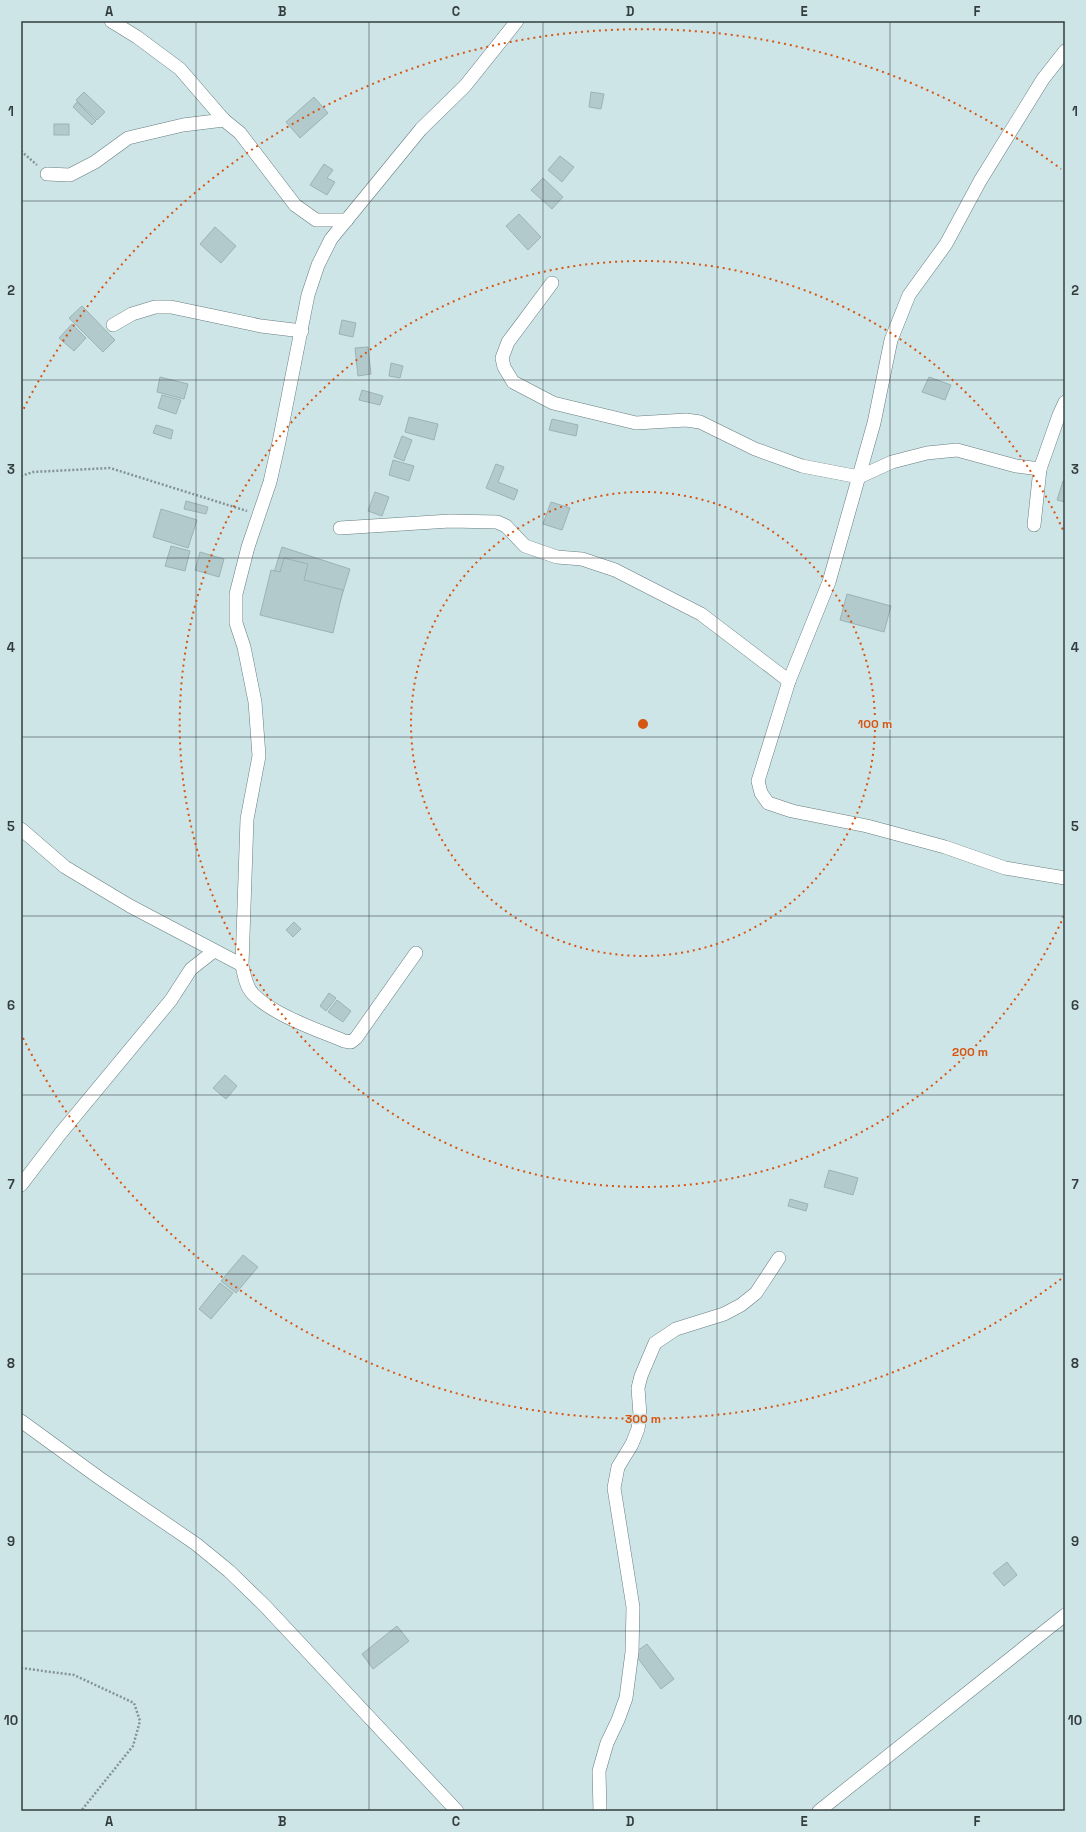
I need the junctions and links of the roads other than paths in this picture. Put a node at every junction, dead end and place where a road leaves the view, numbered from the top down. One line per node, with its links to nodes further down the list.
1 (110, 21): 4 (street)
2 (517, 21): 6 (street)
3 (1065, 51): 12 (street)
4 (224, 120): 5 (street); 6 (street)
5 (47, 174)
6 (347, 220): 9 (street)
7 (552, 282): 12 (street)
8 (113, 325): 9 (street)
9 (302, 331): 20 (street)
10 (1065, 402): 11 (street)
11 (1040, 469): 12 (street); 13 (street)
12 (859, 477): 15 (street)
13 (1034, 525)
14 (340, 528): 15 (street)
15 (789, 681): 17 (street)
16 (21, 829): 18 (street)
17 (1065, 878)
18 (214, 951): 20 (street); 21 (street)
19 (416, 953): 20 (street)
20 (242, 965)
21 (21, 1185)
22 (779, 1258): 26 (street)
23 (21, 1421): 25 (street)
24 (1065, 1615): 27 (street)
25 (457, 1811)
26 (600, 1811)
27 (819, 1811)

